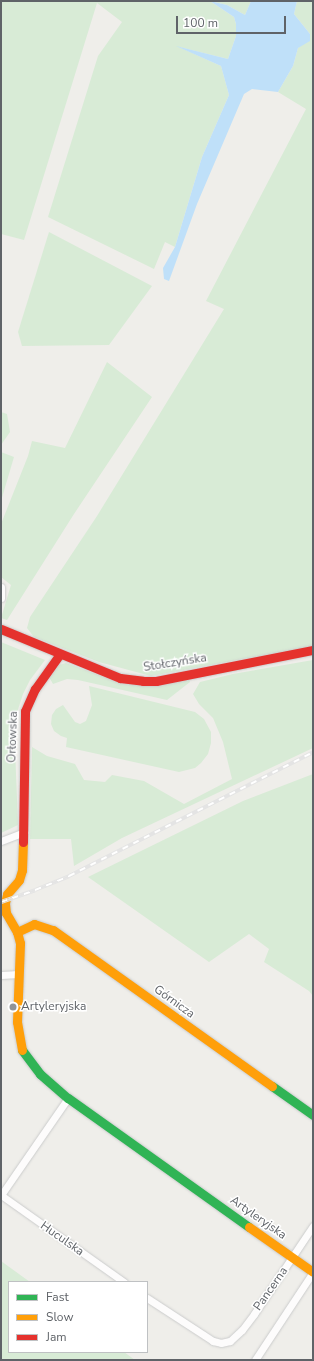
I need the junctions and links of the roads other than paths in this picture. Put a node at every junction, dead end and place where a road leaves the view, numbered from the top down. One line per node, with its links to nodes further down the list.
1 (1, 587): 2 (street)
2 (1, 598)
3 (1, 629): 5 (street, Stołczyńska)
4 (313, 650): 5 (street, Stołczyńska)
5 (60, 654): 6 (street, Orłowska)
6 (24, 832): 7 (street); 8 (street, Orłowska)
7 (1, 841)
8 (17, 932): 9 (street, Artyleryjska); 12 (street, Górnicza)
9 (19, 974): 10 (street); 11 (street, Artyleryjska)
10 (1, 975)
11 (68, 1098): 14 (street, Artyleryjska); 16 (street, Huculska)
12 (313, 1116)
13 (313, 1226): 14 (street, Pancerna)
14 (293, 1257): 15 (street, Artyleryjska); 17 (street, Pancerna)
15 (313, 1272): 18 (street, Pancerna)
16 (123, 1281)
17 (148, 1299)
18 (255, 1360)

